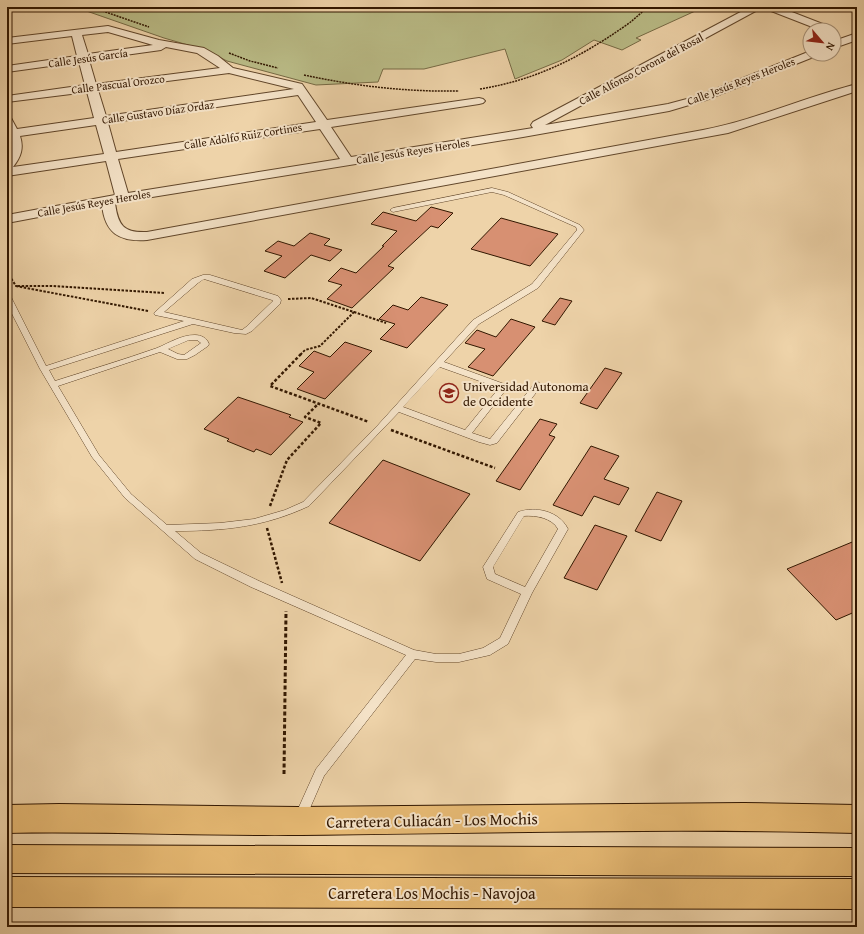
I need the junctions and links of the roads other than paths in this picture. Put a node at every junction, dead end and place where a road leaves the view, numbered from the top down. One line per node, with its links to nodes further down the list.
1 (758, 7): 25 (street, Calle Alfonso Corona del Rosal)
2 (770, 7): 5 (street)
3 (854, 7): 4 (street)
4 (857, 8)
5 (808, 22)
6 (76, 32): 9 (street); 11 (street); 12 (street)
7 (842, 34): 8 (street)
8 (854, 37): 10 (street)
9 (7, 41)
10 (842, 42)
11 (168, 45): 12 (street, Calle Jesús García); 15 (street)
12 (83, 58): 14 (street, Calle Jesús García); 16 (street)
13 (802, 58): 25 (street, Calle Jesús Reyes Heroles)
14 (7, 69)
15 (229, 70): 16 (street, Calle Pascual Orozco); 18 (street)
16 (91, 87): 20 (street, Calle Pascual Orozco); 21 (street)
17 (857, 87): 31 (street)
18 (302, 91): 21 (street, Calle Gustavo Díaz Ordaz); 23 (street)
19 (477, 96): 23 (street, Calle Adolfo Ruiz Cortines)
20 (7, 99)
21 (101, 120): 24 (street, Calle Gustavo Díaz Ordaz); 26 (street)
22 (7, 121): 24 (street)
23 (322, 124): 26 (street, Calle Adolfo Ruiz Cortines); 27 (street)
24 (14, 133): 28 (street)
25 (523, 133): 27 (street, Calle Jesús Reyes Heroles)
26 (111, 158): 29 (street, Calle Adolfo Ruiz Cortines); 30 (street)
27 (348, 162): 30 (street, Calle Jesús Reyes Heroles)
28 (7, 167)
29 (7, 172)
30 (123, 198): 31 (street, Calle Jesús Reyes Heroles)
31 (108, 200): 33 (street, Calle Jesús Reyes Heroles)
32 (393, 210): 37 (lane)
33 (7, 219)
34 (7, 297): 38 (lane)
35 (194, 320): 35 (lane); 38 (lane)
36 (161, 349): 36 (lane); 39 (lane)
37 (438, 363): 41 (lane); 42 (lane)
38 (44, 369): 39 (lane)
39 (53, 385): 43 (lane)
40 (538, 385): 42 (lane)
41 (397, 408): 42 (lane); 43 (lane)
42 (467, 434)
43 (165, 528): 45 (lane)
44 (527, 592): 44 (lane); 45 (lane)
45 (413, 654): 48 (lane)
46 (7, 819): 48 (main road, Carretera Culiacán - Los Mochis)
47 (857, 819): 48 (main road, Carretera Culiacán - Los Mochis)
48 (298, 821)
49 (7, 859): 50 (main road)
50 (857, 862)
51 (7, 892): 52 (main road, Carretera Los Mochis - Navojoa)
52 (857, 894)

